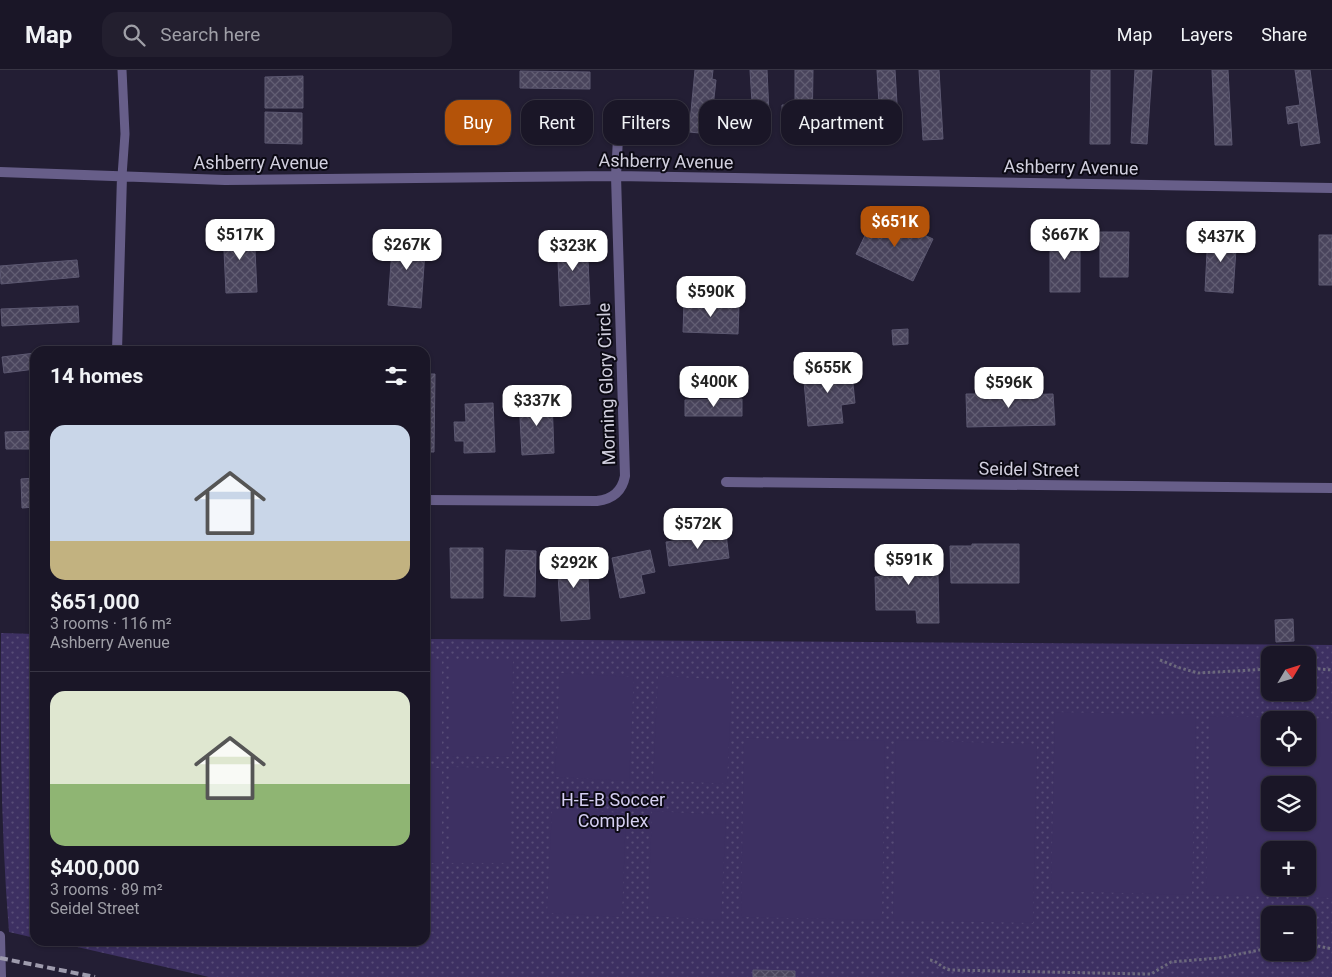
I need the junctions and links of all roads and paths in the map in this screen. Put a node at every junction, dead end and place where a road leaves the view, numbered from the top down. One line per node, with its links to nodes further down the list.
1 (122, 70): 4 (lane)
2 (618, 145): 5 (street, Morning Glory Circle)
3 (0, 172): 4 (street, Ashberry Avenue)
4 (122, 176): 5 (street, Ashberry Avenue); 7 (street)
5 (616, 176): 6 (street, Ashberry Avenue); 10 (street, Morning Glory Circle)
6 (1332, 188)
7 (117, 346)
8 (726, 482): 9 (street, Seidel Street)
9 (1332, 488)
10 (430, 500)
11 (1160, 660): 13 (path)
12 (1316, 669): 14 (path)
13 (1261, 670)
14 (1332, 670)
15 (0, 936): 20 (street)
16 (1316, 946): 17 (path)
17 (1332, 949)
18 (1261, 950): 19 (path)
19 (930, 960)
20 (1, 977)

